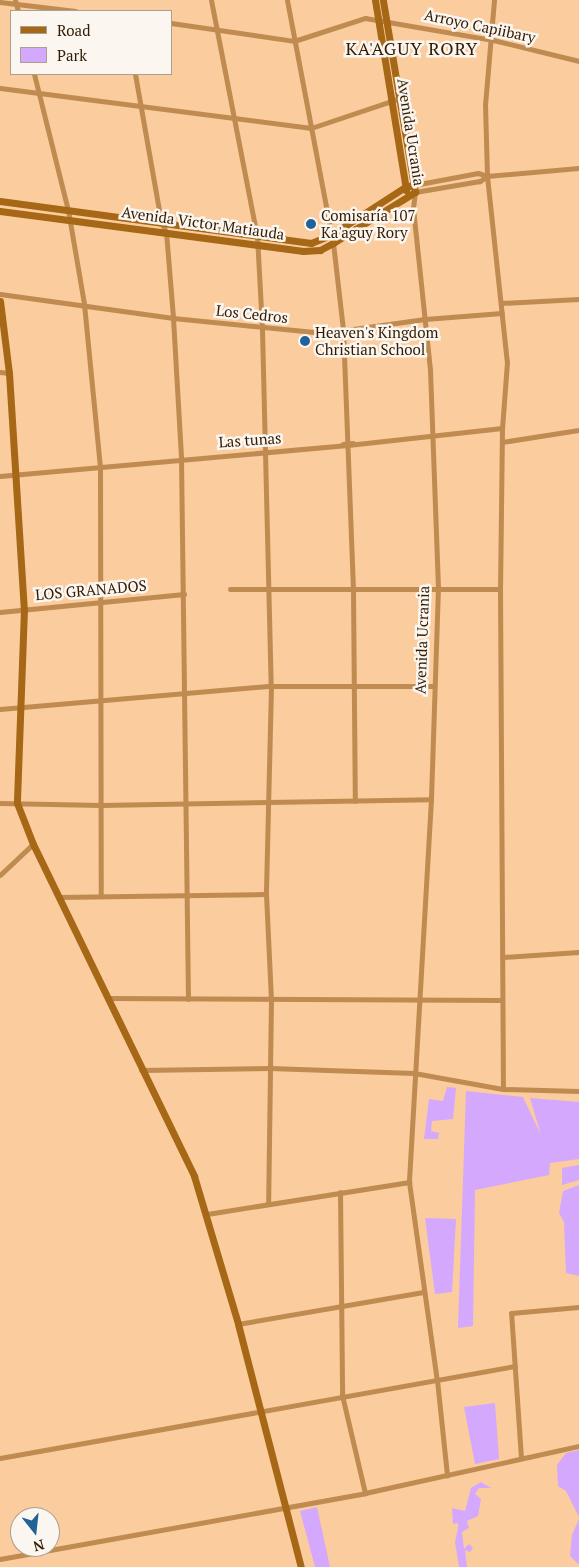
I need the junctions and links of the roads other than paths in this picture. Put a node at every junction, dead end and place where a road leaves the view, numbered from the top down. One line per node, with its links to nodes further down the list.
1 (211, 0): 12 (street)
2 (287, 0): 14 (street)
3 (375, 0): 9 (street, Avenida Ucrania)
4 (383, 0): 10 (street, Avenida Ucrania)
5 (494, 0): 13 (street)
6 (0, 2): 7 (street)
7 (16, 2): 8 (street)
8 (68, 10)
9 (378, 19): 10 (street, Arroyo Capiibary); 14 (street, Arroyo Capiibary); 20 (street, Avenida Ucrania)
10 (387, 20): 13 (street, Arroyo Capiibary); 20 (street, Avenida Ucrania)
11 (172, 23): 12 (street, Arroyo Capiibary)
12 (215, 28): 14 (street, Arroyo Capiibary); 22 (street)
13 (493, 40): 15 (street, Arroyo Capiibary); 25 (street)
14 (294, 41): 23 (street)
15 (579, 61)
16 (34, 75): 19 (street)
17 (135, 75): 21 (street)
18 (0, 88): 19 (street)
19 (39, 93): 21 (street); 28 (street)
20 (396, 99): 23 (street); 26 (street, Avenida Ucrania)
21 (140, 106): 22 (street); 31 (street)
22 (234, 119): 23 (street); 34 (street)
23 (310, 128): 33 (street)
24 (579, 168): 25 (street)
25 (487, 176): 26 (street); 40 (street)
26 (410, 189): 33 (street, Avenida Victor Matiauda); 35 (street, Avenida Victor Matiauda); 44 (street, Avenida Ucrania)
27 (0, 201): 28 (street, Avenida Victor Matiauda)
28 (68, 210): 30 (street); 31 (street, Avenida Victor Matiauda)
29 (0, 211): 30 (street, Avenida Victor Matiauda)
30 (69, 218): 32 (street, Avenida Victor Matiauda); 41 (street)
31 (161, 222): 32 (street); 34 (street, Avenida Victor Matiauda)
32 (166, 232): 36 (street, Avenida Victor Matiauda); 43 (street)
33 (331, 235): 34 (street, Avenida Victor Matiauda); 35 (street)
34 (257, 236): 36 (street)
35 (333, 243): 36 (street, Avenida Victor Matiauda); 46 (street)
36 (258, 244): 45 (street)
37 (0, 294): 41 (street, Los Cedros)
38 (579, 299): 40 (street)
39 (0, 301): 48 (street)
40 (501, 303): 42 (street)
41 (84, 304): 43 (street, Los Cedros); 56 (street)
42 (502, 313): 44 (street, Los Cedros); 49 (street)
43 (173, 318): 45 (street, Los Cedros); 55 (street)
44 (425, 319): 46 (street, Los Cedros); 51 (street, Avenida Ucrania)
45 (262, 329): 46 (street, Los Cedros); 54 (street)
46 (343, 329): 53 (street)
47 (0, 372): 48 (street)
48 (9, 373): 58 (street)
49 (502, 428): 51 (street, Las tunas); 52 (street)
50 (579, 430): 52 (street)
51 (432, 435): 53 (street, Las tunas); 59 (street, Avenida Ucrania)
52 (502, 442): 61 (street)
53 (348, 444): 54 (street, Las tunas); 63 (street)
54 (267, 452): 55 (street, Las tunas); 60 (street)
55 (181, 458): 56 (street, Las tunas); 64 (street)
56 (100, 468): 58 (street, Las tunas); 65 (street)
57 (0, 476): 58 (street, Las tunas)
58 (16, 476): 66 (street)
59 (438, 587): 61 (street); 63 (street); 70 (street, Avenida Ucrania)
60 (269, 588): 62 (street); 63 (street); 68 (street)
61 (500, 588): 89 (street)
62 (230, 589)
63 (353, 590): 69 (street)
64 (184, 594): 65 (street, LOS GRANADOS); 71 (street)
65 (98, 602): 66 (street, LOS GRANADOS); 72 (street)
66 (24, 609): 67 (street, LOS GRANADOS); 73 (street)
67 (0, 612)
68 (271, 686): 69 (street); 71 (street); 79 (street)
69 (355, 686): 70 (street); 76 (street)
70 (434, 686): 75 (street, Avenida Ucrania)
71 (184, 693): 72 (street); 80 (street)
72 (100, 699): 73 (street); 81 (street)
73 (19, 707): 74 (street); 78 (street)
74 (0, 709)
75 (431, 799): 76 (street); 94 (street, Avenida Ucrania)
76 (355, 801): 79 (street)
77 (0, 802): 78 (street)
78 (17, 802): 81 (street); 82 (street)
79 (271, 802): 80 (street); 84 (street)
80 (185, 803): 81 (street); 85 (street)
81 (101, 804): 86 (street)
82 (33, 844): 83 (street); 87 (street)
83 (0, 875)
84 (266, 894): 85 (street); 92 (street)
85 (186, 895): 86 (street); 91 (street)
86 (100, 896): 87 (street)
87 (58, 897): 90 (street)
88 (579, 952): 89 (street)
89 (502, 957): 93 (street)
90 (106, 998): 91 (street); 96 (street)
91 (188, 999): 92 (street)
92 (271, 999): 94 (street); 95 (street)
93 (502, 1000): 94 (street); 98 (street)
94 (420, 1001): 97 (street, Avenida Ucrania)
95 (270, 1068): 96 (street); 97 (street); 102 (street)
96 (141, 1070): 103 (street)
97 (414, 1074): 98 (street); 100 (street, Avenida Ucrania)
98 (503, 1089): 99 (street)
99 (579, 1090)
100 (409, 1182): 101 (street); 104 (street, Avenida Ucrania)
101 (340, 1192): 102 (street); 105 (street)
102 (268, 1204): 103 (street)
103 (207, 1214): 107 (street)
104 (422, 1292): 105 (street); 109 (street, Avenida Ucrania)
105 (341, 1306): 107 (street); 110 (street)
106 (579, 1307): 108 (street)
107 (238, 1324): 111 (street)
108 (515, 1366): 109 (street); 114 (street)
109 (437, 1380): 110 (street); 115 (street, Avenida Ucrania)
110 (342, 1395): 111 (street); 116 (street)
111 (260, 1413): 113 (street); 117 (street)
112 (579, 1446): 114 (street)
113 (0, 1458)
114 (521, 1458): 115 (street)
115 (447, 1475): 116 (street)
116 (365, 1493): 117 (street)
117 (284, 1506): 118 (street); 119 (street)
118 (0, 1559)
119 (301, 1567)

